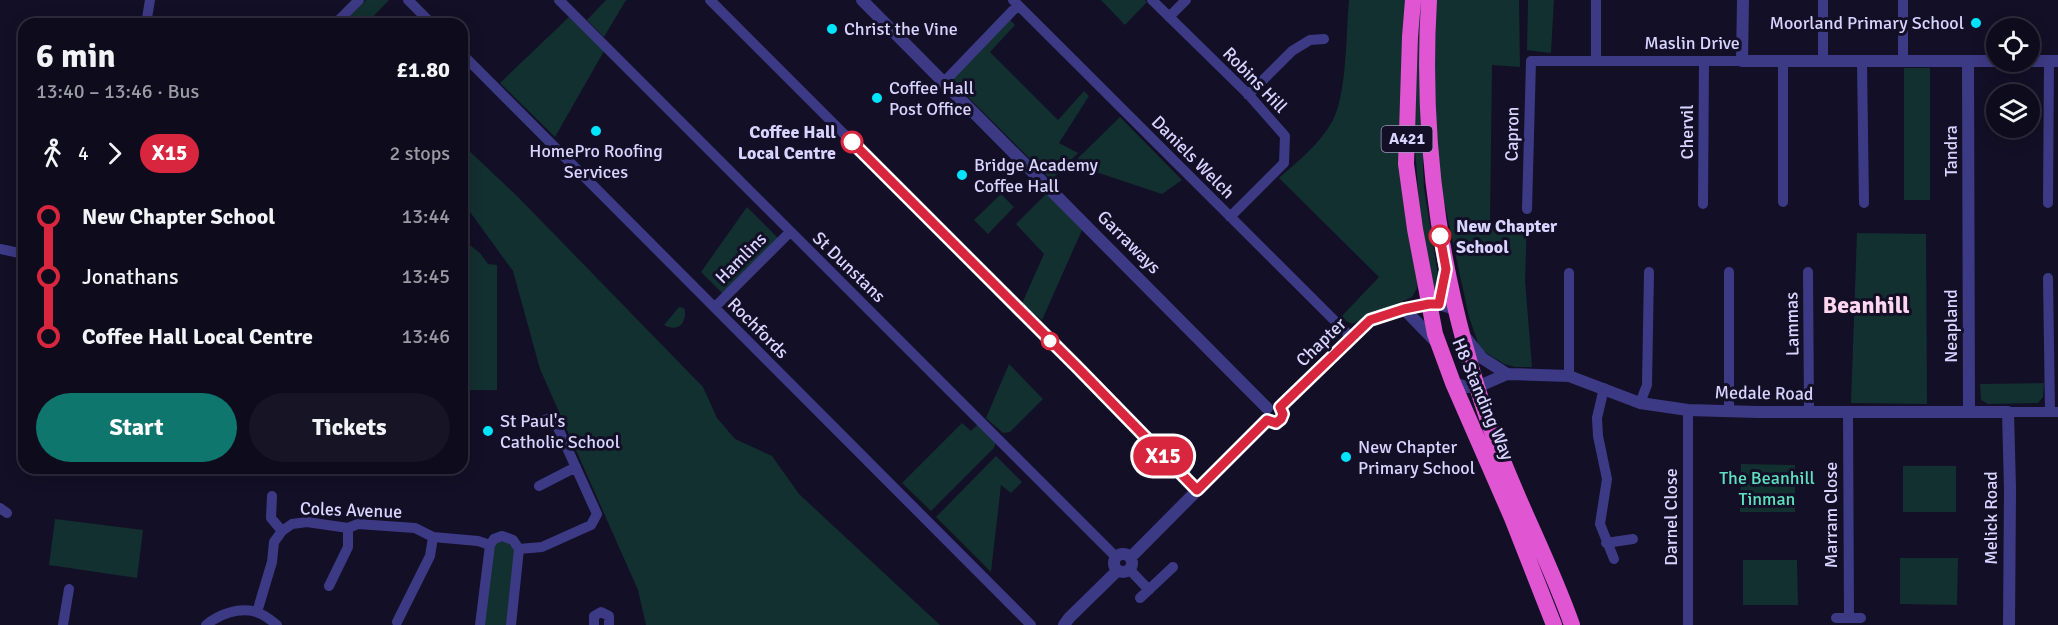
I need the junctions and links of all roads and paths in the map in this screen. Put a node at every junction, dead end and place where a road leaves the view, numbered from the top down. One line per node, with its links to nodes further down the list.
1 (150, 0): 17 (street)
2 (358, 0): 18 (street)
3 (408, 0): 19 (street)
4 (559, 0): 41 (street, St Dunstans)
5 (710, 0): 72 (street)
6 (862, 0): 33 (street, Garraways)
7 (1152, 0): 16 (street, Robins Hill)
8 (1185, 0): 16 (street)
9 (1413, 0): 52 (highway, H8 Standing Way / A421)
10 (1429, 0): 52 (highway, H8 Standing Way / A421)
11 (1596, 0): 23 (street)
12 (1743, 0): 25 (street)
13 (1823, 0): 26 (street)
14 (1903, 0): 27 (street)
15 (1016, 3): 33 (street); 40 (street, Daniels Welch)
16 (1169, 17): 34 (street, Robins Hill)
17 (147, 18)
18 (341, 18)
19 (426, 18)
20 (1324, 39): 34 (street)
21 (468, 60): 50 (street, Rochfords)
22 (1531, 61): 23 (street, Maslin Drive); 39 (street, Capron)
23 (1596, 61): 24 (street, Maslin Drive)
24 (1704, 61): 25 (street, Maslin Drive); 38 (street, Chervil)
25 (1742, 61): 31 (street, Maslin Drive)
26 (1823, 61): 31 (street, Maslin Drive); 32 (street, Maslin Drive)
27 (1903, 61): 28 (street, Maslin Drive); 32 (street, Maslin Drive)
28 (1968, 61): 29 (street, Maslin Drive); 42 (street, Tandra)
29 (1986, 61)
30 (2053, 61): 37 (street)
31 (1783, 62): 35 (street)
32 (1862, 62): 36 (street)
33 (944, 82): 62 (street, Garraways)
34 (1248, 95): 40 (street, Robins Hill)
35 (1783, 202)
36 (1864, 203)
37 (2048, 203)
38 (1703, 204)
39 (1527, 208)
40 (1230, 217): 53 (street, Daniels Welch)
41 (790, 232): 50 (street, Hamlins); 81 (street, St Dunstans)
42 (1969, 240): 66 (street, Neapland)
43 (0, 249): 44 (street)
44 (18, 253)
45 (1648, 272): 60 (street)
46 (1729, 272): 63 (street)
47 (1808, 272): 64 (street, Lammas)
48 (1569, 273): 57 (street)
49 (2048, 278): 68 (street)
50 (715, 307): 103 (street, Rochfords)
51 (1404, 309): 52 (street, Chapter); 53 (street, Chapter); 54 (street)
52 (1449, 314): 54 (highway, H8 Standing Way / A421); 55 (highway, H8 Standing Way / A421)
53 (1351, 337): 62 (street, Chapter)
54 (1435, 338): 58 (highway, H8 Standing Way / A421)
55 (1471, 353): 56 (street); 58 (highway, H8 Standing Way / A421)
56 (1507, 374): 57 (street, Medale Road); 58 (street, Medale Road)
57 (1569, 376): 59 (street, Medale Road)
58 (1466, 386): 94 (highway, H8 Standing Way / A421); 94 (highway, H8 Standing Way / A421)
59 (1604, 388): 60 (street, Medale Road); 78 (street)
60 (1640, 403): 61 (street, Medale Road)
61 (1688, 410): 63 (street, Medale Road); 105 (street, Darnel Close)
62 (1272, 412): 72 (street, Chapter)
63 (1729, 412): 64 (street, Medale Road)
64 (1809, 412): 65 (street, Medale Road)
65 (1848, 412): 66 (street, Medale Road); 92 (street, Marram Close)
66 (1969, 412): 67 (street, Medale Road)
67 (2008, 412): 68 (street, Medale Road); 106 (street, Melick Road)
68 (2054, 412)
69 (542, 421): 70 (street)
70 (576, 467): 71 (street); 80 (street)
71 (539, 486)
72 (1197, 490): 83 (street, Chapter)
73 (272, 496): 75 (street, Coles Avenue)
74 (348, 528): 75 (street, Coles Avenue); 76 (street, Coles Avenue); 86 (street)
75 (282, 531): 90 (street, Coles Avenue)
76 (433, 537): 79 (street, Coles Avenue); 95 (street)
77 (1633, 538): 78 (street)
78 (1606, 543): 82 (street)
79 (490, 545): 80 (street, Coles Avenue); 99 (street)
80 (519, 549): 100 (street)
81 (1116, 557): 83 (street); 85 (street)
82 (1614, 559)
83 (1131, 564): 85 (street); 88 (street)
84 (1173, 567): 88 (street)
85 (1117, 571): 104 (street)
86 (328, 586)
87 (69, 589): 96 (street)
88 (1149, 590): 89 (street)
89 (1140, 598)
90 (256, 612): 97 (street); 98 (street)
91 (1836, 618): 92 (street)
92 (1849, 618): 93 (street)
93 (1861, 618)
94 (1561, 619)
95 (397, 622)
96 (63, 625)
97 (206, 625)
98 (277, 625)
99 (480, 625)
100 (511, 625)
101 (594, 625): 102 (street)
102 (609, 625)
103 (1031, 625)
104 (1064, 625)
105 (1688, 625)
106 (2009, 625)

